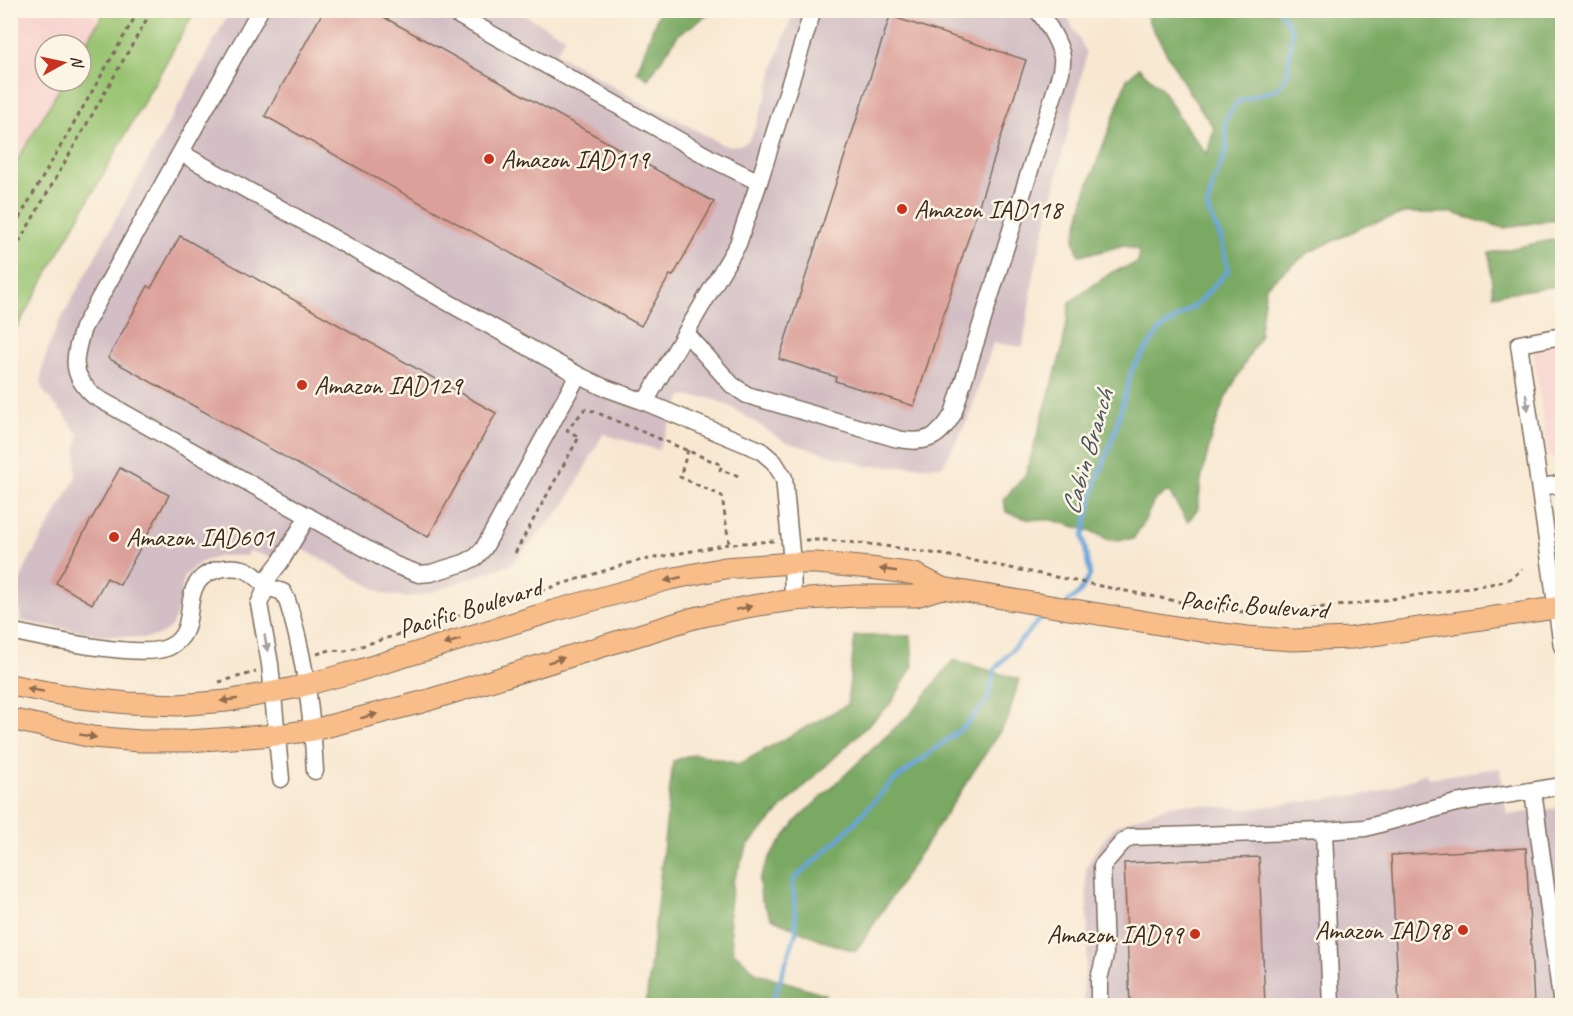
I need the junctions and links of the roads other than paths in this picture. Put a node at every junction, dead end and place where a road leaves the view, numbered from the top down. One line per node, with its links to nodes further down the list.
1 (260, 10): 5 (street)
2 (449, 10): 6 (street)
3 (813, 10): 6 (street)
4 (1036, 10): 7 (street)
5 (181, 153): 9 (street); 13 (street)
6 (759, 182): 7 (street)
7 (686, 333): 10 (street)
8 (1563, 336): 12 (street, one-way to 12)
9 (578, 375): 10 (street); 13 (street)
10 (645, 402): 14 (street)
11 (1563, 484): 12 (street)
12 (1540, 487): 18 (street)
13 (308, 516): 15 (street)
14 (792, 563): 16 (main road, Pacific Boulevard, one-way to 14); 17 (street); 22 (main road, Pacific Boulevard, one-way to 22)
15 (265, 585): 19 (street); 22 (street); 23 (street, one-way to 23)
16 (942, 588): 17 (main road, Pacific Boulevard); 18 (main road, Pacific Boulevard)
17 (792, 600): 25 (main road, Pacific Boulevard, one-way to 17)
18 (1560, 608): 20 (street)
19 (10, 631)
20 (1563, 645)
21 (10, 685): 23 (main road, Pacific Boulevard, one-way to 21)
22 (307, 685): 23 (main road, Pacific Boulevard); 25 (street)
23 (272, 692): 26 (street)
24 (10, 719): 26 (main road, Pacific Boulevard, one-way to 26)
25 (313, 730): 26 (main road, Pacific Boulevard); 27 (street)
26 (277, 735): 28 (street)
27 (315, 771)
28 (281, 779)
29 (1563, 786): 30 (street)
30 (1533, 790): 31 (street); 34 (street)
31 (1324, 831): 32 (street); 33 (street)
32 (1099, 1005)
33 (1331, 1005)
34 (1562, 1005)

